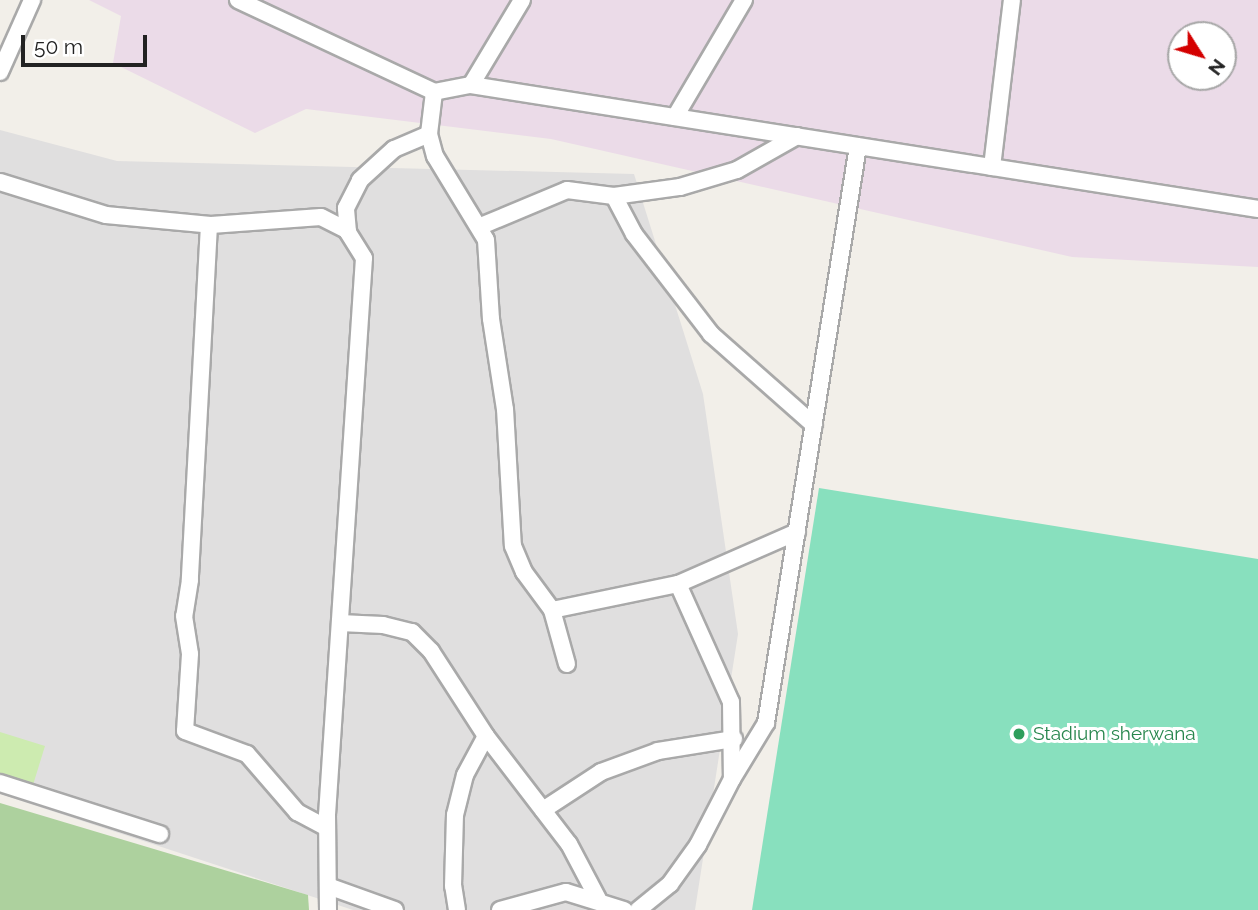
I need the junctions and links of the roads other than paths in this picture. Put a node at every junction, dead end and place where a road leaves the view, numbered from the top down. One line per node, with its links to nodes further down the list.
1 (32, 0): 6 (street)
2 (238, 0): 8 (street)
3 (522, 0): 7 (street)
4 (744, 0): 9 (street)
5 (1012, 0): 13 (street)
6 (0, 72)
7 (471, 85): 8 (street); 9 (street)
8 (434, 92): 10 (street)
9 (675, 117): 11 (street)
10 (429, 134): 18 (street); 19 (street)
11 (797, 136): 12 (street); 15 (street)
12 (858, 146): 13 (street); 20 (street)
13 (992, 167): 16 (street)
14 (0, 182): 17 (street)
15 (614, 196): 18 (street); 20 (street)
16 (1258, 209)
17 (209, 225): 19 (street); 31 (street)
18 (481, 226): 23 (street)
19 (348, 231): 24 (street)
20 (814, 425): 21 (street)
21 (797, 532): 22 (street); 28 (street)
22 (678, 584): 23 (street); 27 (street)
23 (552, 611): 25 (street)
24 (340, 623): 26 (street); 31 (street)
25 (566, 663)
26 (486, 736): 30 (street); 37 (street)
27 (734, 739): 28 (street); 30 (street)
28 (732, 779): 40 (street)
29 (0, 783): 32 (street)
30 (542, 810): 34 (street)
31 (327, 828): 33 (street)
32 (160, 834)
33 (328, 886): 35 (street); 36 (street)
34 (598, 899): 38 (street); 39 (street)
35 (328, 910)
36 (395, 910)
37 (457, 910)
38 (500, 910)
39 (624, 910)
40 (638, 910)

